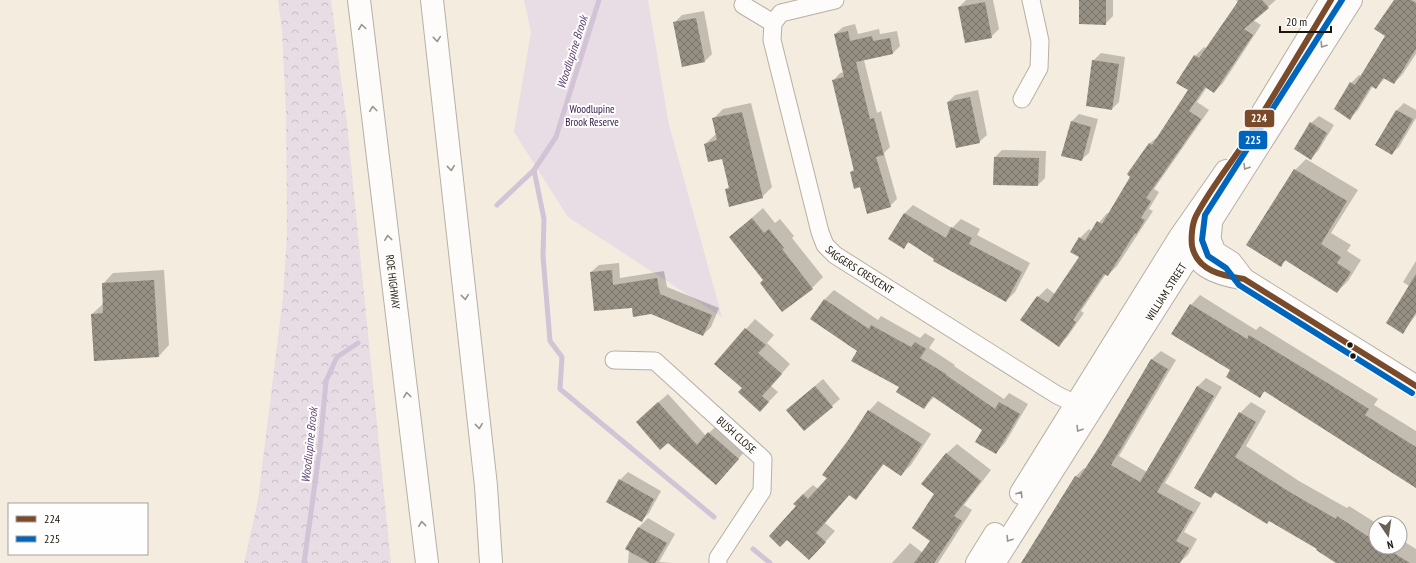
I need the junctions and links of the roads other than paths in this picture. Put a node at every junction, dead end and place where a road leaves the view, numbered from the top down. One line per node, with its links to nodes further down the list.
1 (359, 0): 19 (main road, ROE HIGHWAY, one-way to 1)
2 (432, 0): 20 (main road, one-way to 20)
3 (835, 0): 10 (street)
4 (1031, 0): 12 (street)
5 (1318, 0): 11 (street)
6 (1331, 0): 11 (main road, WILLIAM STREET)
7 (1339, 0): 11 (street)
8 (1351, 0): 11 (main road, WILLIAM STREET)
9 (743, 5): 10 (street)
10 (773, 24): 18 (street, SAGGERS CRESCENT)
11 (1325, 26): 13 (main road, WILLIAM STREET)
12 (1022, 99)
13 (1203, 218): 14 (main road, WILLIAM STREET); 15 (main road, WILLIAM STREET)
14 (1200, 250): 15 (main road); 17 (street); 18 (main road, WILLIAM STREET)
15 (1119, 334): 18 (main road, WILLIAM STREET)
16 (614, 360): 21 (street, BUSH CLOSE)
17 (1416, 386)
18 (1083, 408): 22 (main road, WILLIAM STREET, one-way to 18); 23 (main road, WILLIAM STREET, one-way to 23)
19 (427, 563)
20 (491, 563)
21 (718, 563)
22 (977, 563)
23 (994, 563)

